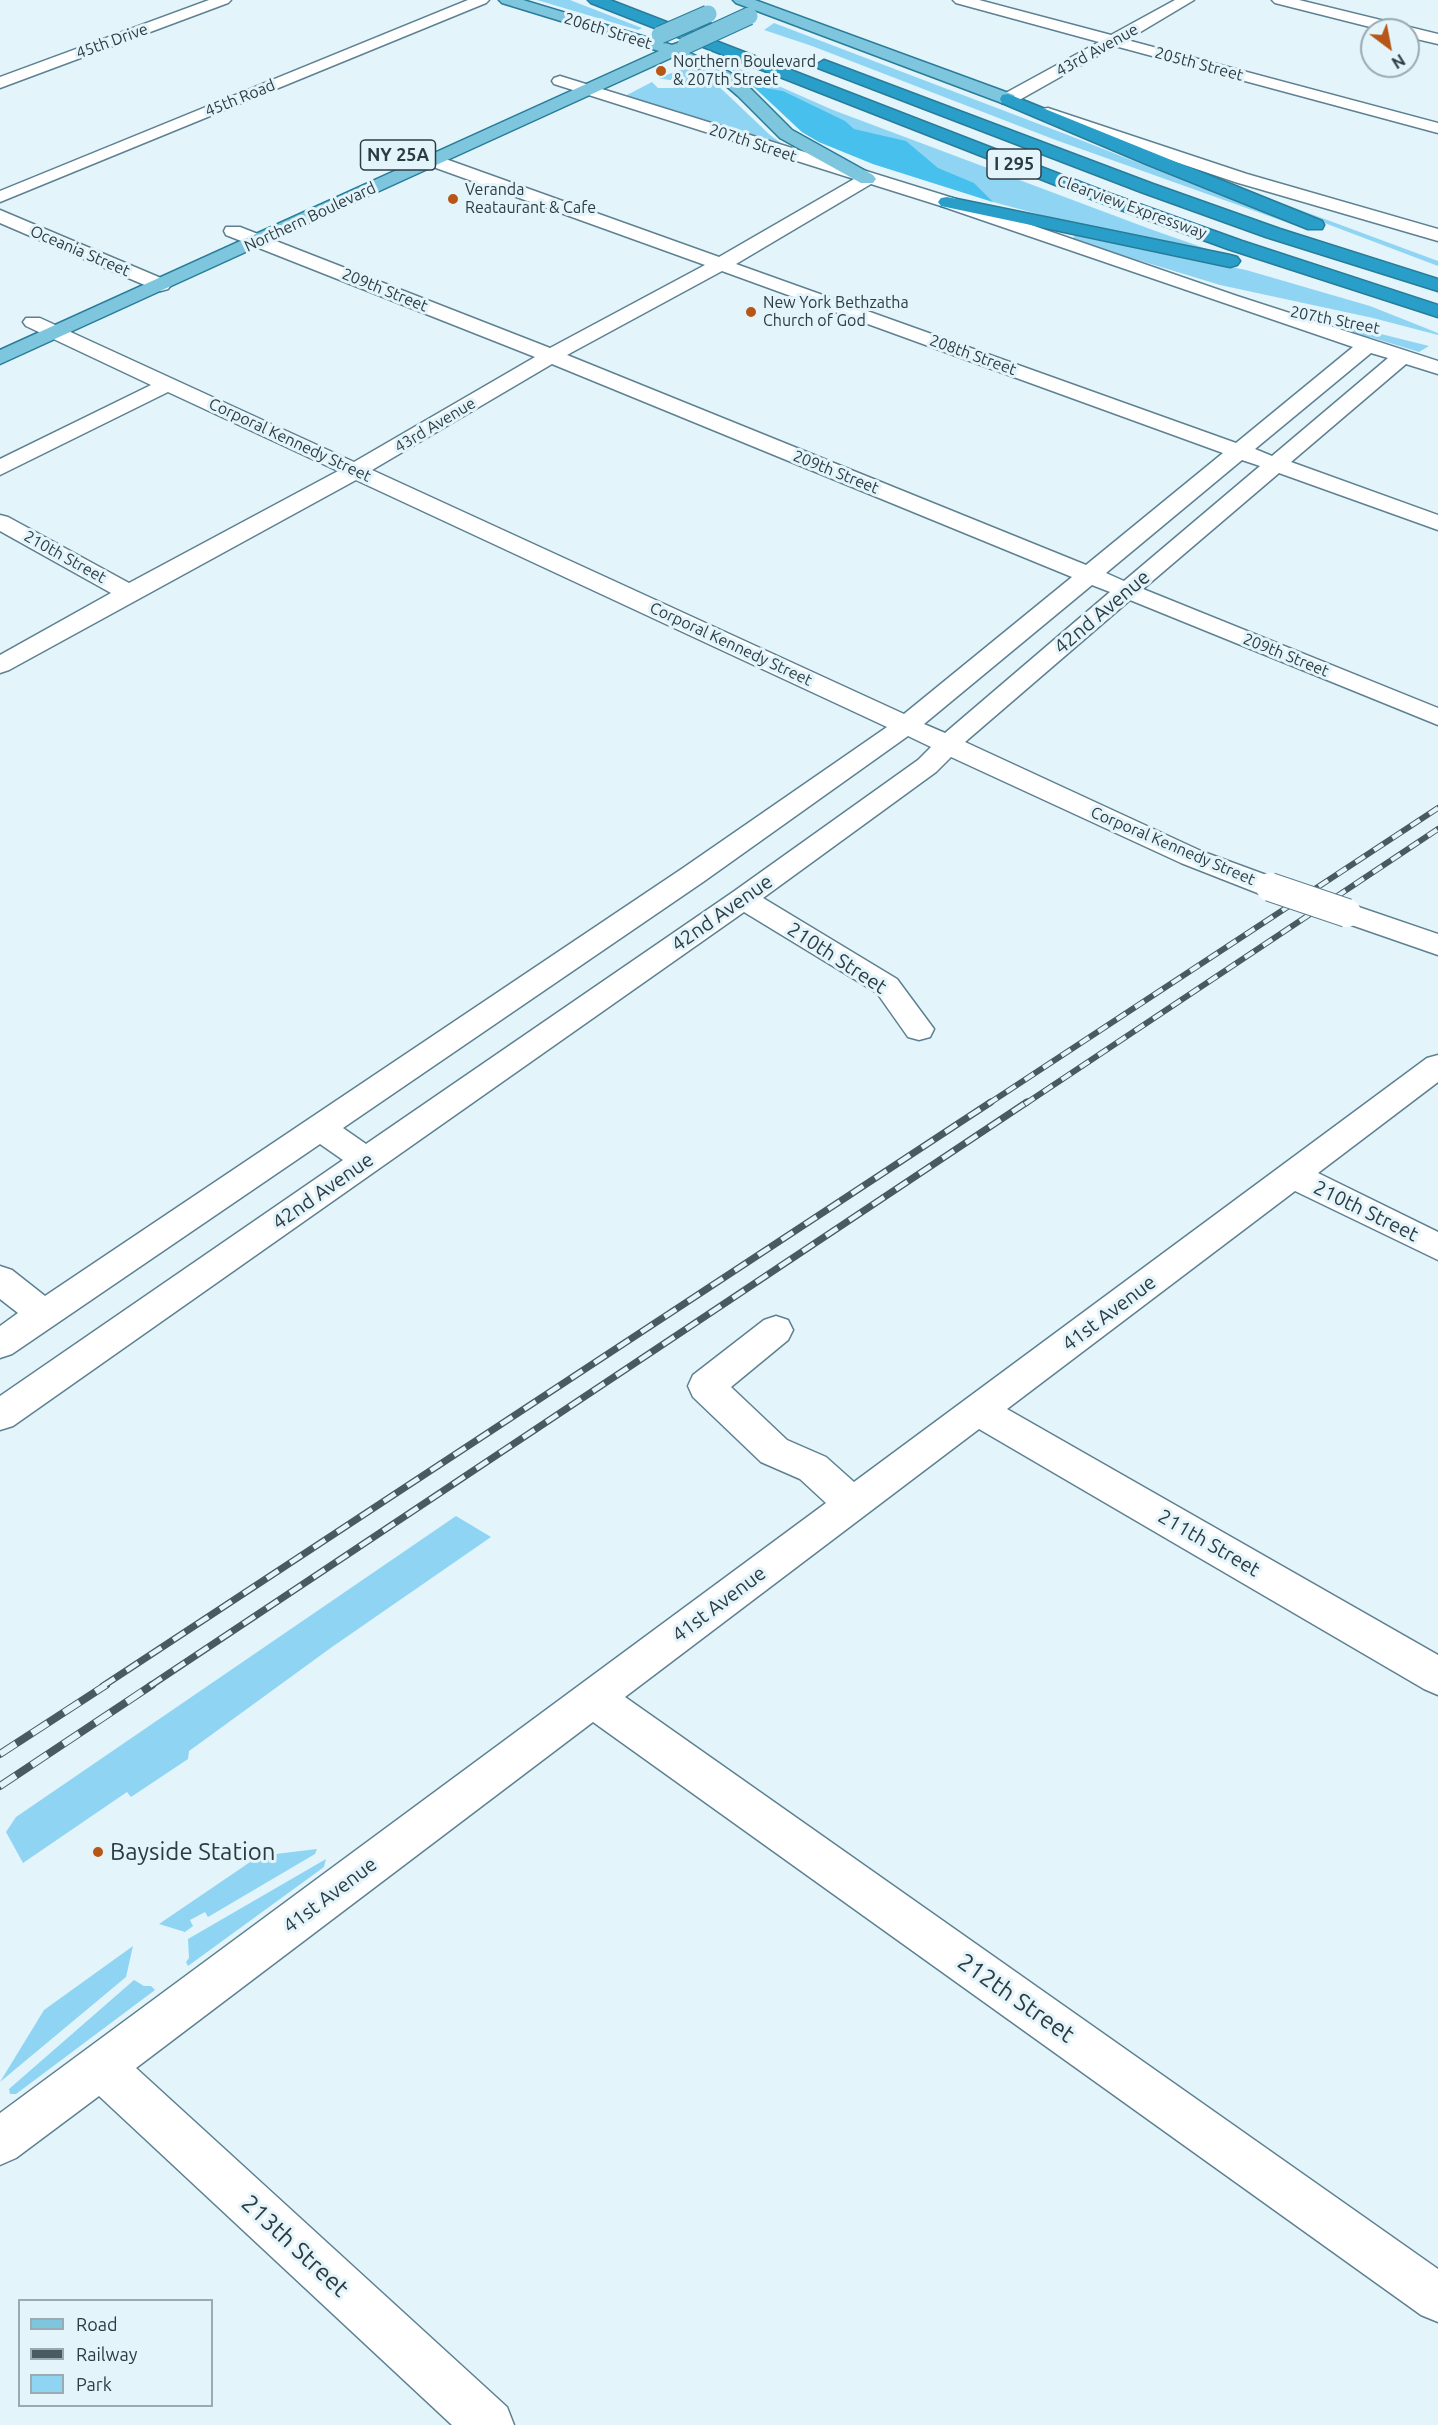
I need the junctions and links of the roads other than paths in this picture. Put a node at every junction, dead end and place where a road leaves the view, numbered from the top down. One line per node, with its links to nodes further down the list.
1 (223, 0): 23 (street, 45th Drive)
2 (482, 0): 33 (street, 45th Road)
3 (507, 0): 16 (main road, 206th Street)
4 (596, 0): 51 (highway, Clearview Expressway / I 295)
5 (783, 0): 9 (main road, Northern Boulevard)
6 (961, 0): 12 (street, 205th Street)
7 (1186, 0): 18 (street, 43rd Avenue)
8 (1280, 0): 13 (street)
9 (744, 6): 16 (main road, Northern Boulevard, bridge); 19 (main road, Northern Boulevard, bridge); 26 (main road)
10 (678, 8): 14 (highway)
11 (1046, 9): 12 (street)
12 (1028, 18): 18 (street, 205th Street)
13 (1360, 20)
14 (744, 34)
15 (1420, 35): 17 (street)
16 (653, 39): 19 (main road, 206th Street); 20 (main road, Northern Boulevard)
17 (1438, 39)
18 (1113, 41): 26 (street, 43rd Avenue); 27 (street, 205th Street)
19 (680, 48): 25 (main road, Northern Boulevard); 32 (main road, 206th Street)
20 (620, 54)
21 (811, 60): 49 (highway, Clearview Expressway / I 295)
22 (579, 72): 24 (main road)
23 (0, 83)
24 (554, 84): 25 (street, 207th Street)
25 (587, 90): 30 (main road, Northern Boulevard); 32 (street, 207th Street)
26 (1008, 99): 31 (street); 38 (highway)
27 (1438, 128)
28 (427, 142): 29 (main road, NY 25A)
29 (401, 154): 30 (street, 208th Street)
30 (432, 161): 37 (main road, Northern Boulevard); 44 (street, 208th Street)
31 (1241, 178): 39 (street); 42 (street)
32 (867, 179): 34 (street, 207th Street); 44 (street, 43rd Avenue)
33 (0, 196)
34 (946, 202): 52 (highway); 56 (street)
35 (0, 216): 46 (street, Oceania Street)
36 (233, 231): 37 (street, 209th Street); 40 (main road, Northern Boulevard)
37 (256, 231): 48 (main road, Northern Boulevard); 57 (street, 209th Street)
38 (1336, 233)
39 (1438, 235)
40 (214, 239)
41 (1358, 241): 45 (highway)
42 (1438, 250)
43 (159, 264): 46 (main road)
44 (721, 264): 57 (street, 43rd Avenue); 62 (street, 208th Street)
45 (1438, 270)
46 (136, 275): 47 (main road); 48 (street, Oceania Street)
47 (115, 285)
48 (161, 285): 54 (main road, Northern Boulevard)
49 (1438, 285)
50 (61, 309): 53 (main road)
51 (1438, 312)
52 (1438, 320)
53 (33, 322): 54 (street, Corporal Kennedy Street); 55 (main road)
54 (57, 332): 59 (main road, Northern Boulevard); 61 (street, Corporal Kennedy Street)
55 (0, 337)
56 (1373, 337): 58 (street); 62 (street, 42nd Avenue)
57 (551, 356): 65 (street, 43rd Avenue); 68 (street, 209th Street)
58 (1402, 357): 60 (street); 63 (street, 42nd Avenue)
59 (0, 358)
60 (1438, 368)
61 (169, 384): 64 (street); 65 (street, Corporal Kennedy Street)
62 (1239, 452): 63 (street, 208th Street); 68 (street, 42nd Avenue)
63 (1274, 464): 67 (street, 208th Street); 69 (street, 42nd Avenue)
64 (0, 468)
65 (355, 471): 70 (street, 43rd Avenue); 73 (street, Corporal Kennedy Street)
66 (0, 522): 70 (street, 210th Street)
67 (1438, 523)
68 (1090, 575): 69 (street, 209th Street); 73 (street, 42nd Avenue)
69 (1127, 590): 72 (street, 209th Street); 74 (street, 42nd Avenue)
70 (129, 593): 71 (street, 43rd Avenue)
71 (0, 665)
72 (1438, 717)
73 (907, 725): 74 (street, Corporal Kennedy Street); 79 (street, 42nd Avenue)
74 (950, 745): 75 (street, 42nd Avenue); 76 (street, Corporal Kennedy Street, bridge)
75 (744, 899): 77 (street, 210th Street); 80 (street, 42nd Avenue)
76 (1438, 945)
77 (919, 1029)
78 (1438, 1066): 81 (street, 41st Avenue)
79 (320, 1127): 80 (street); 84 (street, 42nd Avenue)
80 (368, 1161): 88 (street, 42nd Avenue)
81 (1293, 1175): 82 (street, 210th Street); 87 (street, 41st Avenue)
82 (1438, 1247)
83 (0, 1280): 84 (street)
84 (44, 1314): 86 (street, 42nd Avenue)
85 (776, 1330): 89 (street)
86 (0, 1344)
87 (979, 1411): 89 (street, 41st Avenue); 90 (street, 211th Street)
88 (0, 1415)
89 (853, 1504): 91 (street, 41st Avenue)
90 (1438, 1676)
91 (593, 1698): 92 (street, 41st Avenue); 94 (street, 212th Street)
92 (101, 2067): 93 (street, 41st Avenue); 95 (street, 213th Street)
93 (0, 2142)
94 (1438, 2298)
95 (489, 2425)

